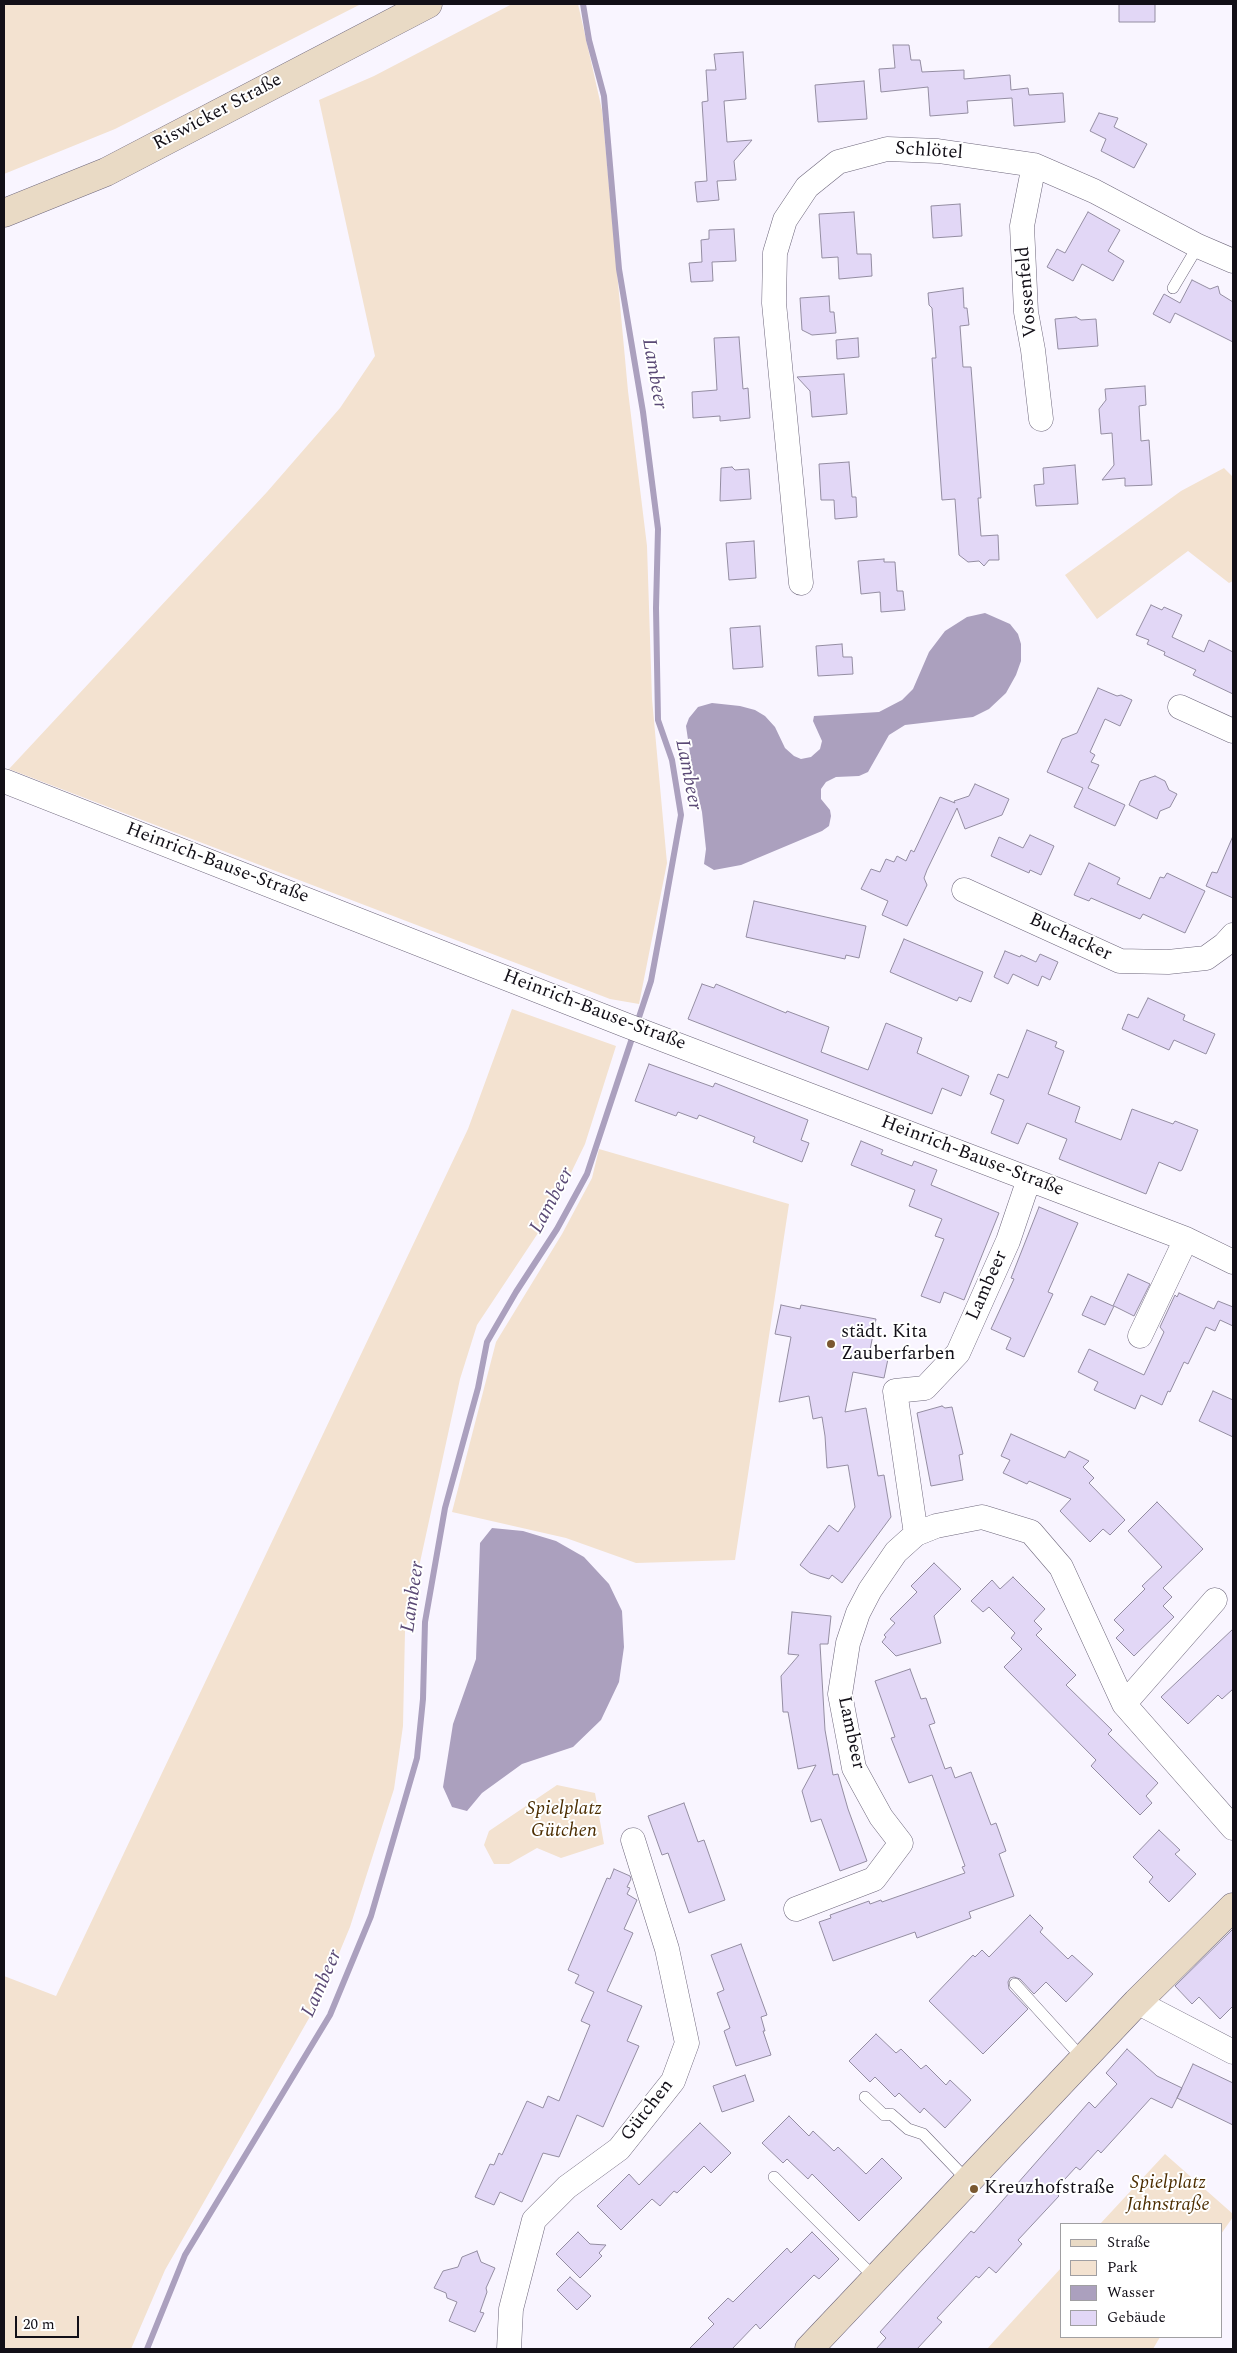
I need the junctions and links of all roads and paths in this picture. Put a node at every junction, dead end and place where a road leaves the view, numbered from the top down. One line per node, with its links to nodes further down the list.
1 (420, 5): 3 (street, Riswicker Straße)
2 (1034, 165): 4 (street, Schlötel); 7 (street, Vossenfeld); 8 (street, Schlötel)
3 (4, 213)
4 (1198, 246): 5 (street, Schlötel); 6 (lane)
5 (1233, 261)
6 (1172, 288)
7 (1041, 419)
8 (800, 583)
9 (1180, 707): 10 (street)
10 (1233, 731)
11 (4, 781): 14 (street, Heinrich-Bause-Straße)
12 (964, 890): 13 (street, Buchacker)
13 (1233, 935)
14 (1029, 1179): 15 (street, Heinrich-Bause-Straße); 18 (street, Lambeer)
15 (1186, 1239): 16 (street, Heinrich-Bause-Straße); 17 (street)
16 (1233, 1262)
17 (1140, 1336)
18 (916, 1534): 20 (street, Lambeer); 24 (street, Lambeer)
19 (1215, 1600): 20 (street)
20 (1124, 1704): 21 (street, Lambeer)
21 (1233, 1828)
22 (633, 1840): 33 (street, Gütchen)
23 (1233, 1907): 26 (street)
24 (796, 1909)
25 (1015, 1984): 28 (lane)
26 (1137, 2002): 27 (street); 28 (street)
27 (1233, 2052)
28 (1083, 2059): 31 (street)
29 (865, 2097): 31 (lane)
30 (774, 2176): 32 (lane)
31 (968, 2182): 32 (street)
32 (876, 2279): 34 (street)
33 (509, 2349)
34 (809, 2349)

